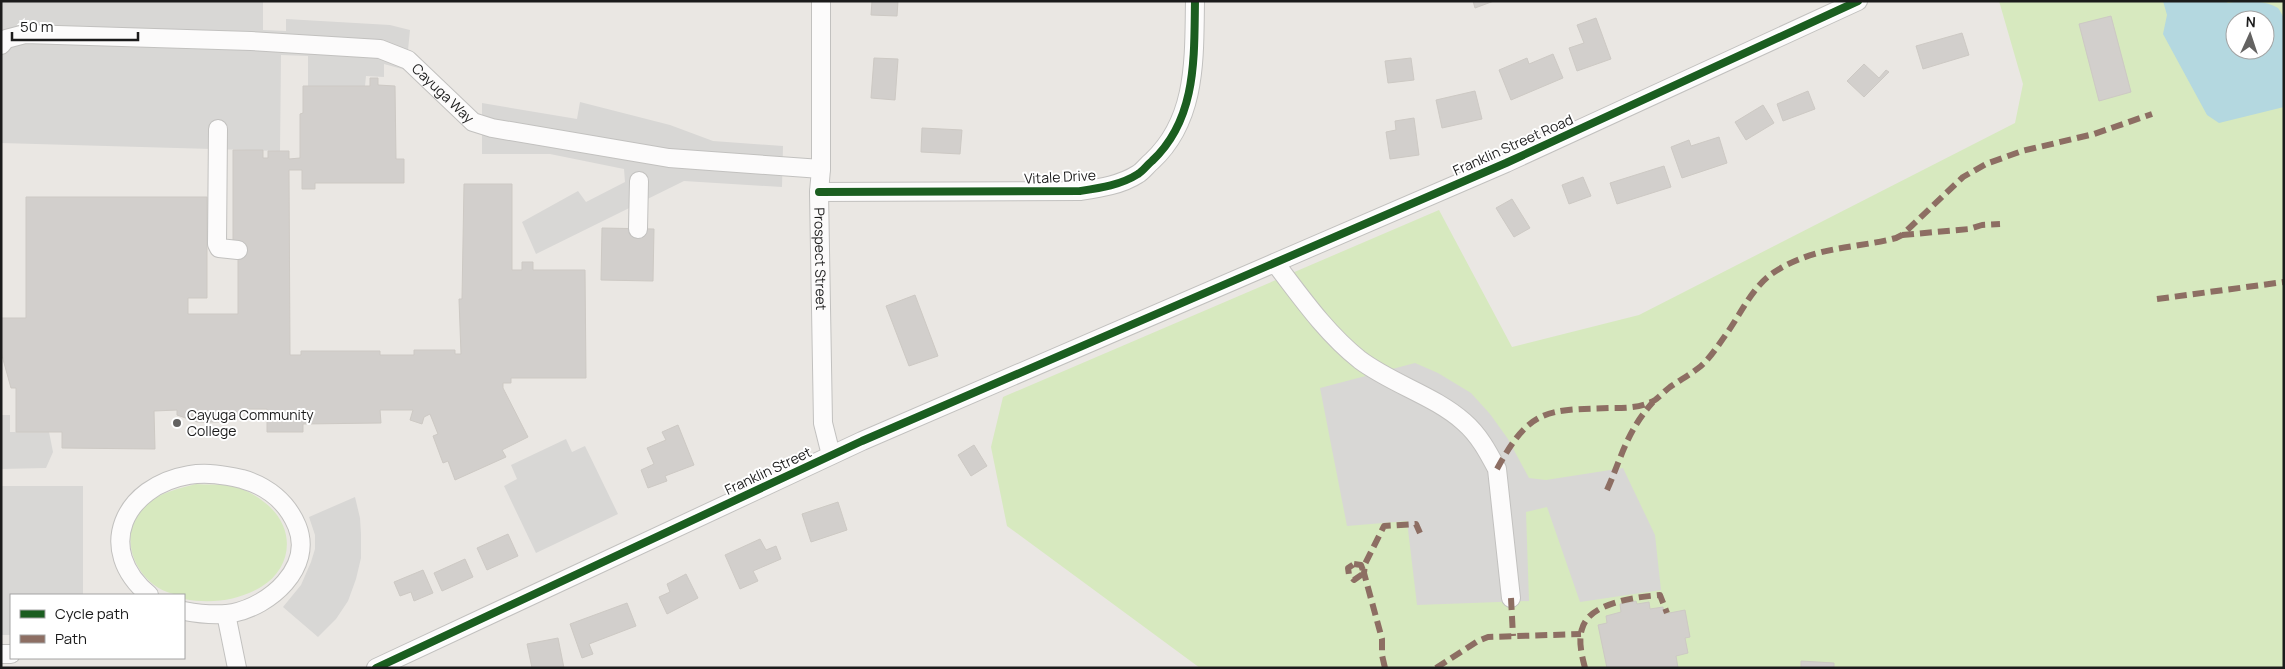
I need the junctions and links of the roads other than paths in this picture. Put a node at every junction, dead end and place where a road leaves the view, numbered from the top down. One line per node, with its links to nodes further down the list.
1 (821, 1): 6 (street, Prospect Street)
2 (1195, 1): 8 (street, Vitale Drive)
3 (1858, 1): 11 (street, Franklin Street Road)
4 (4, 42): 6 (street, Cayuga Way)
5 (218, 129): 10 (street)
6 (821, 169): 8 (street, Prospect Street)
7 (639, 181): 9 (street)
8 (819, 192): 13 (street, Prospect Street)
9 (638, 229)
10 (238, 250)
11 (1275, 263): 12 (street, Franklin Street Road); 15 (street)
12 (1175, 305): 13 (street, Franklin Street)
13 (831, 455): 19 (street, Franklin Street)
14 (149, 594): 17 (street)
15 (1511, 598)
16 (185, 611): 17 (street)
17 (226, 614): 18 (street)
18 (237, 668)
19 (376, 668)

